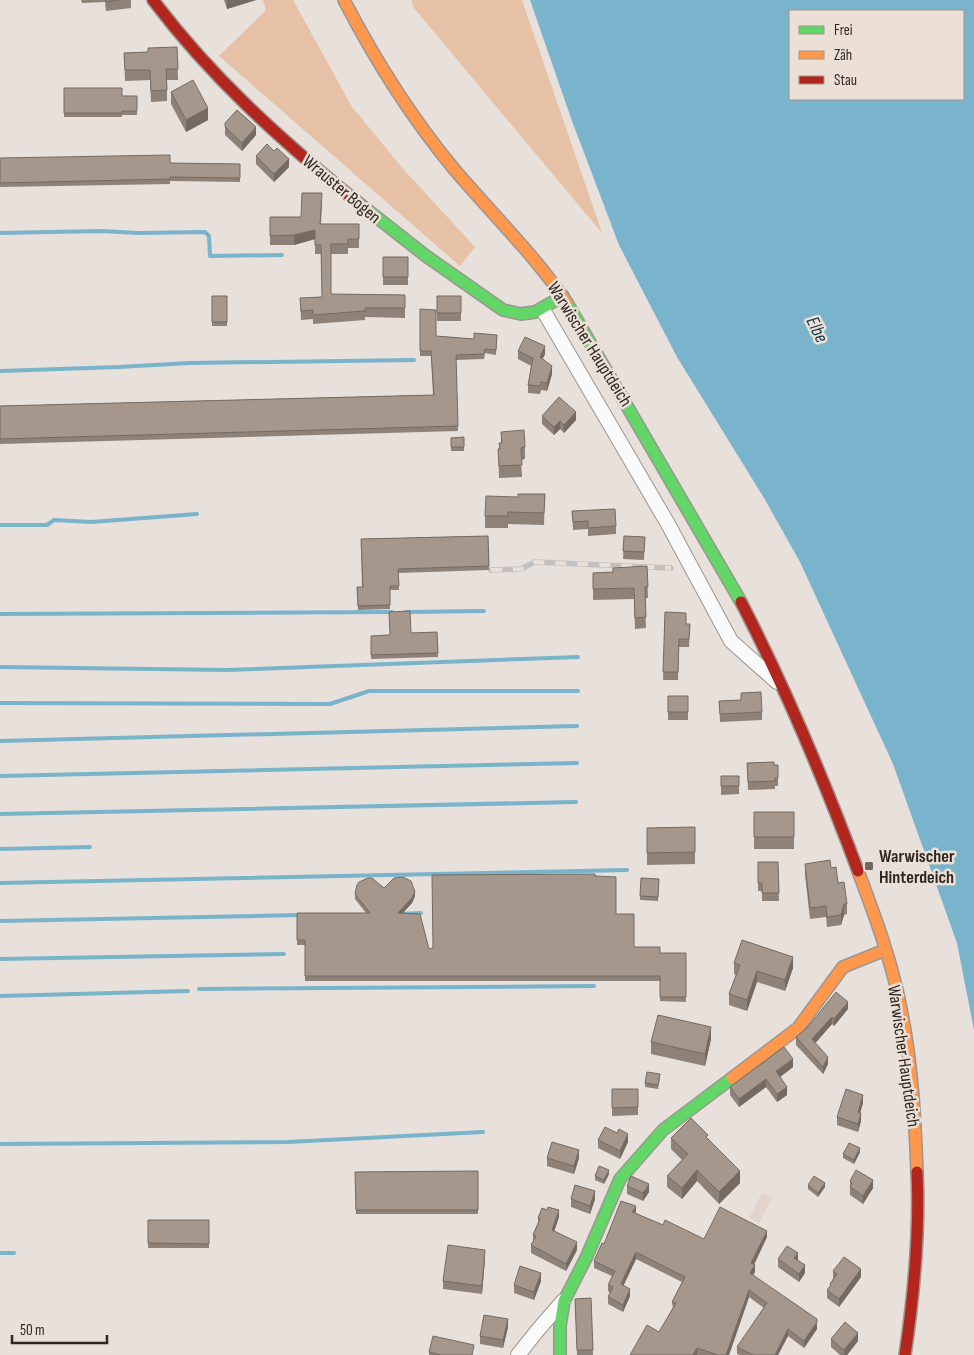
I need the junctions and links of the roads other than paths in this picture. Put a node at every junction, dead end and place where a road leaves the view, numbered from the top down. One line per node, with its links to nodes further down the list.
1 (153, 0): 4 (street, Wrauster Bogen)
2 (344, 0): 3 (street, Warwischer Hauptdeich)
3 (563, 296): 4 (street, Wrauster Bogen); 5 (street, Warwischer Hauptdeich)
4 (543, 310): 5 (street, Warwischer Hauptdeich)
5 (783, 688): 6 (street, Warwischer Hauptdeich)
6 (885, 950): 7 (street); 10 (street, Warwischer Hauptdeich)
7 (564, 1301): 8 (street); 9 (street)
8 (518, 1355)
9 (560, 1355)
10 (905, 1355)

